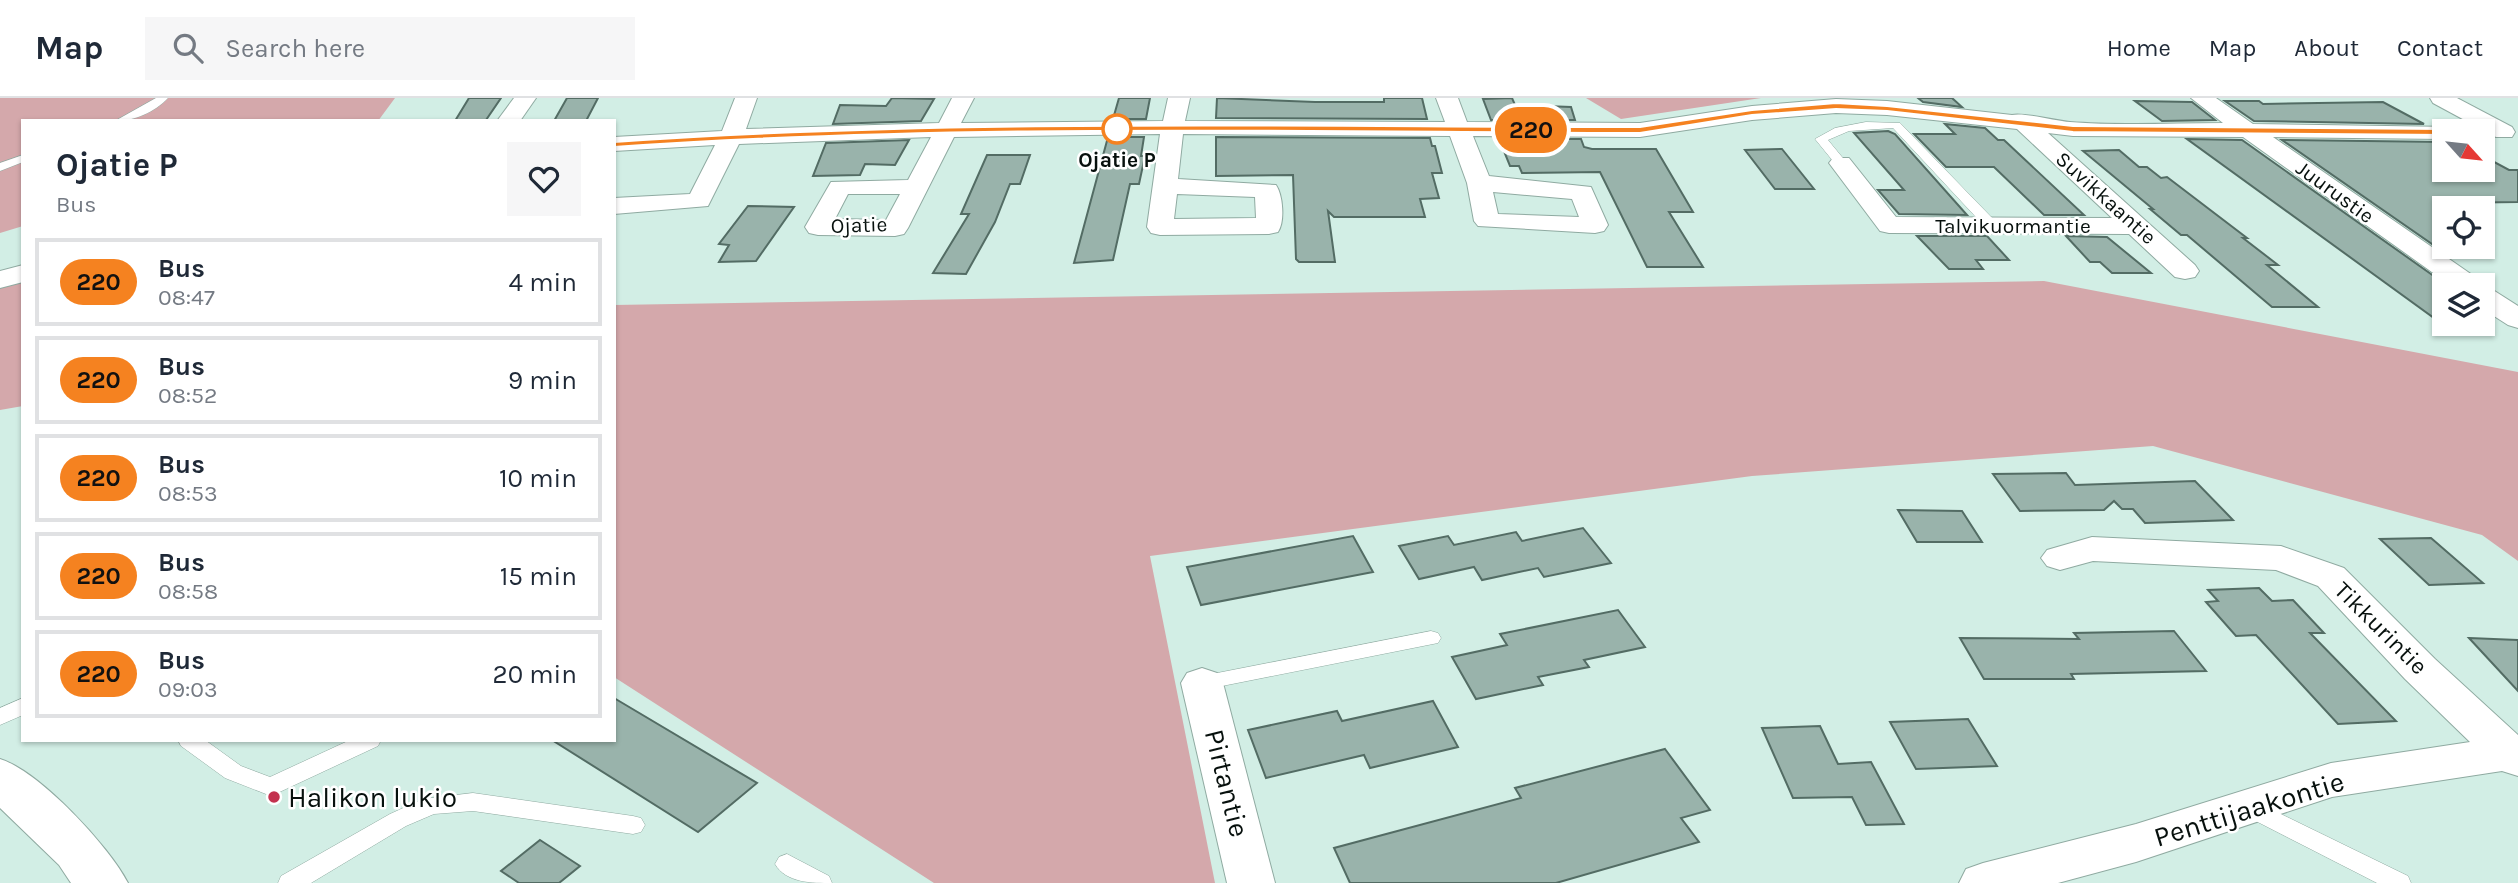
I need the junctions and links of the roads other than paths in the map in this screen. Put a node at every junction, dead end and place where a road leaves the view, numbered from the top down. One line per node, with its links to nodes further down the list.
1 (163, 98): 10 (lane)
2 (525, 98): 11 (street)
3 (746, 98): 18 (street)
4 (963, 98): 13 (street)
5 (1179, 98): 14 (street)
6 (1447, 98): 15 (street)
7 (1993, 98): 12 (street, Suvikkaantie)
8 (2202, 98): 16 (street, Juurustie)
9 (2441, 98): 19 (street)
10 (124, 119)
11 (509, 119)
12 (2026, 125): 15 (street); 16 (street); 29 (street, Suvikkaantie)
13 (948, 129): 14 (street); 18 (street); 26 (street)
14 (1172, 129): 15 (street); 25 (street)
15 (1459, 130): 24 (street)
16 (2251, 132): 17 (street); 31 (street, Juurustie)
17 (2432, 132)
18 (729, 136): 20 (street); 27 (street)
19 (2499, 137)
20 (616, 144)
21 (21, 159): 23 (lane)
22 (1840, 163): 28 (street, Talvikuormantie); 28 (lane)
23 (0, 167)
24 (1479, 183)
25 (1166, 186)
26 (918, 187)
27 (616, 206)
28 (1992, 226): 29 (street, Talvikuormantie)
29 (2137, 226): 30 (street, Suvikkaantie)
30 (2185, 271)
31 (2451, 273)
32 (21, 274): 33 (street)
33 (0, 280)
34 (2495, 304): 35 (street)
35 (2518, 319)
36 (2060, 558): 43 (street, Tikkurintie)
37 (1431, 638): 38 (lane)
38 (1202, 684): 51 (street, Pirtantie)
39 (21, 707): 40 (lane)
40 (0, 717)
41 (192, 742): 42 (lane)
42 (366, 742)
43 (2514, 756): 45 (street, Penttijaakontie)
44 (0, 778): 48 (street)
45 (2248, 807): 52 (street, Penttijaakontie); 53 (lane)
46 (633, 825): 49 (lane)
47 (787, 864): 50 (lane)
48 (101, 883)
49 (290, 883)
50 (820, 883)
51 (1251, 883)
52 (1983, 883)
53 (2399, 883)

